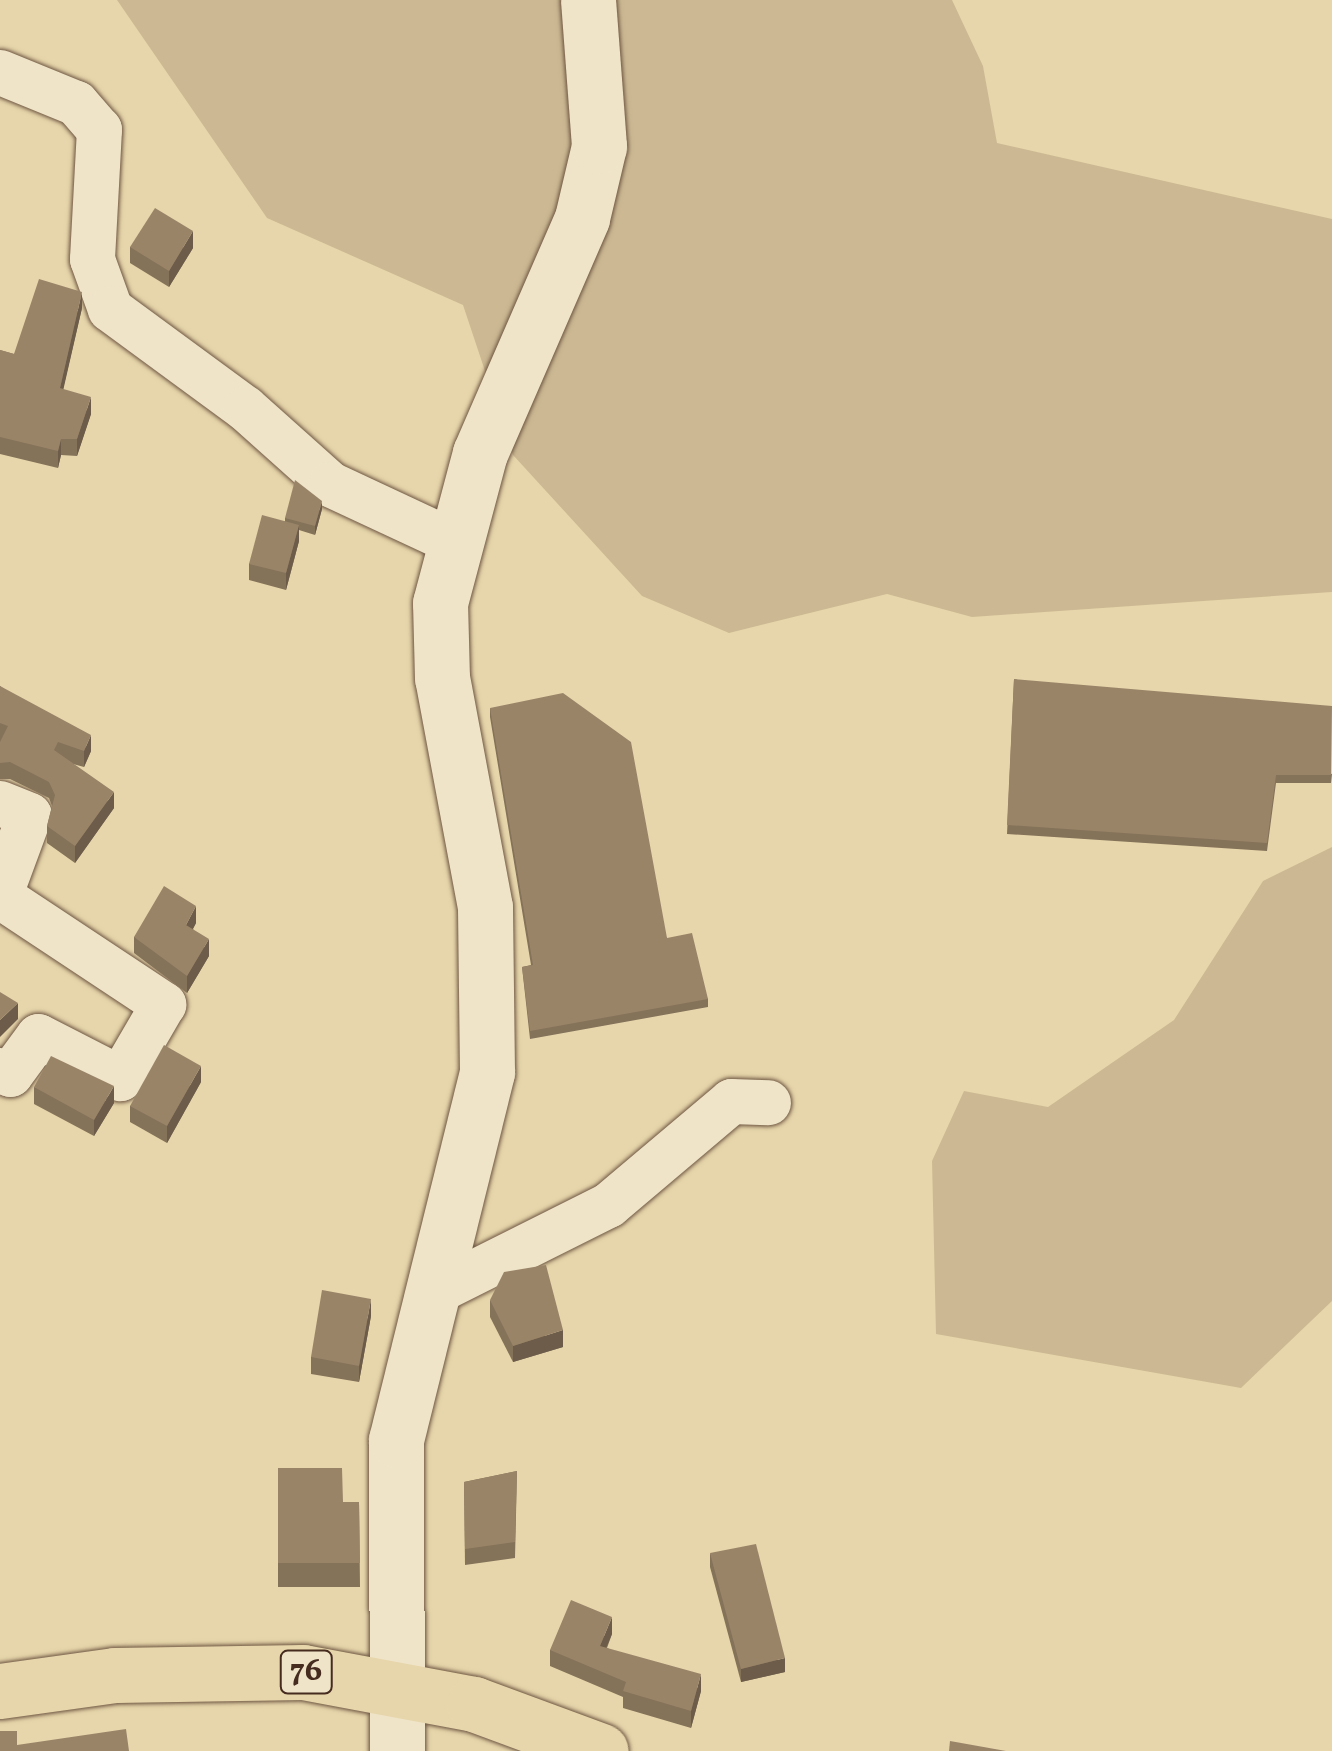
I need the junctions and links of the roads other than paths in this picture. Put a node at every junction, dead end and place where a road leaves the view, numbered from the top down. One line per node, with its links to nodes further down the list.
1 (588, 0): 3 (street)
2 (0, 72): 3 (street)
3 (452, 541): 8 (street)
4 (0, 803): 5 (street)
5 (0, 895): 6 (street)
6 (0, 1070)
7 (768, 1102): 8 (street)
8 (434, 1292): 9 (street)
9 (397, 1685): 10 (main road, 76); 11 (main road, 76); 12 (street)
10 (0, 1691)
11 (474, 1704): 13 (street); 14 (main road, 76)
12 (398, 1751)
13 (509, 1751)
14 (601, 1751)

